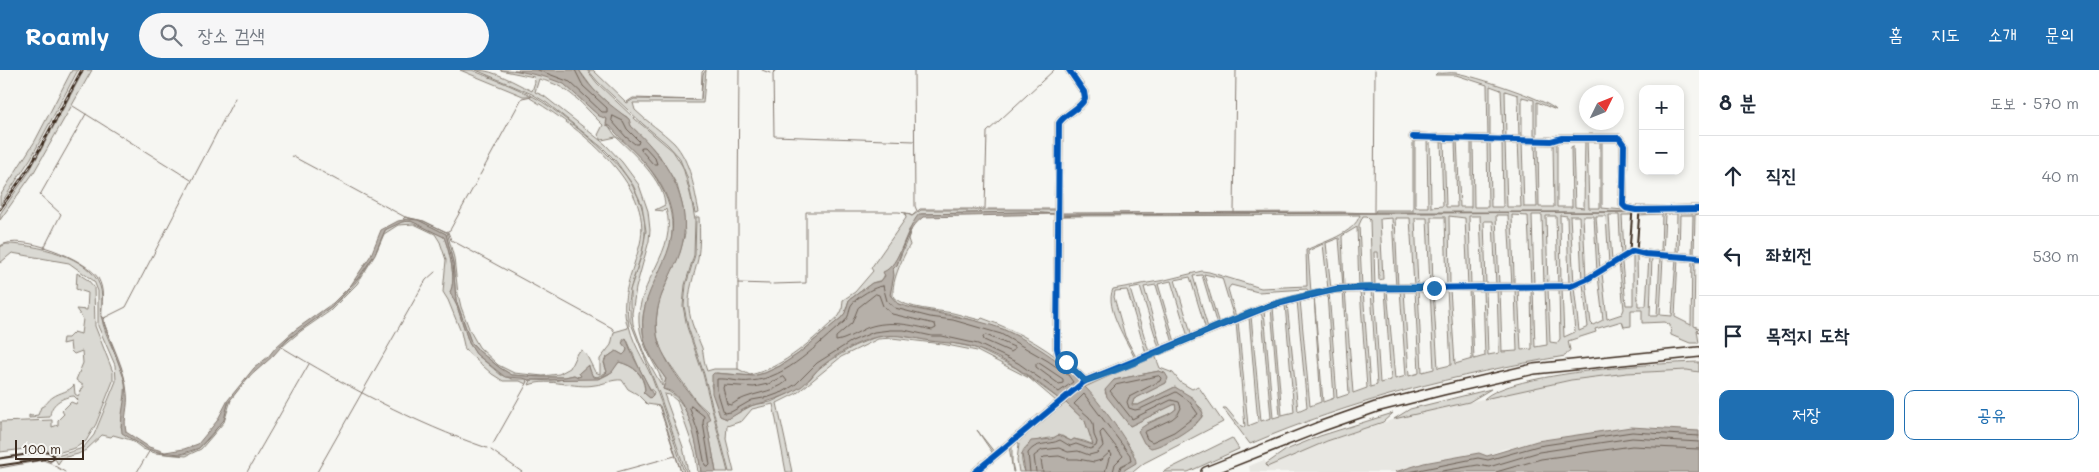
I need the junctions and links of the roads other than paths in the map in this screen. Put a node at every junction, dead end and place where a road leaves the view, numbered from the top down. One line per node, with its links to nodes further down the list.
1 (1069, 70): 8 (street)
2 (1412, 137): 4 (street)
3 (1699, 209): 4 (street)
4 (1636, 210): 5 (street)
5 (1633, 251): 6 (street); 8 (street)
6 (1699, 258)
7 (1699, 352): 12 (highway)
8 (1085, 381): 11 (street)
9 (50, 457): 10 (street)
10 (0, 462)
11 (975, 472)
12 (1206, 472)

